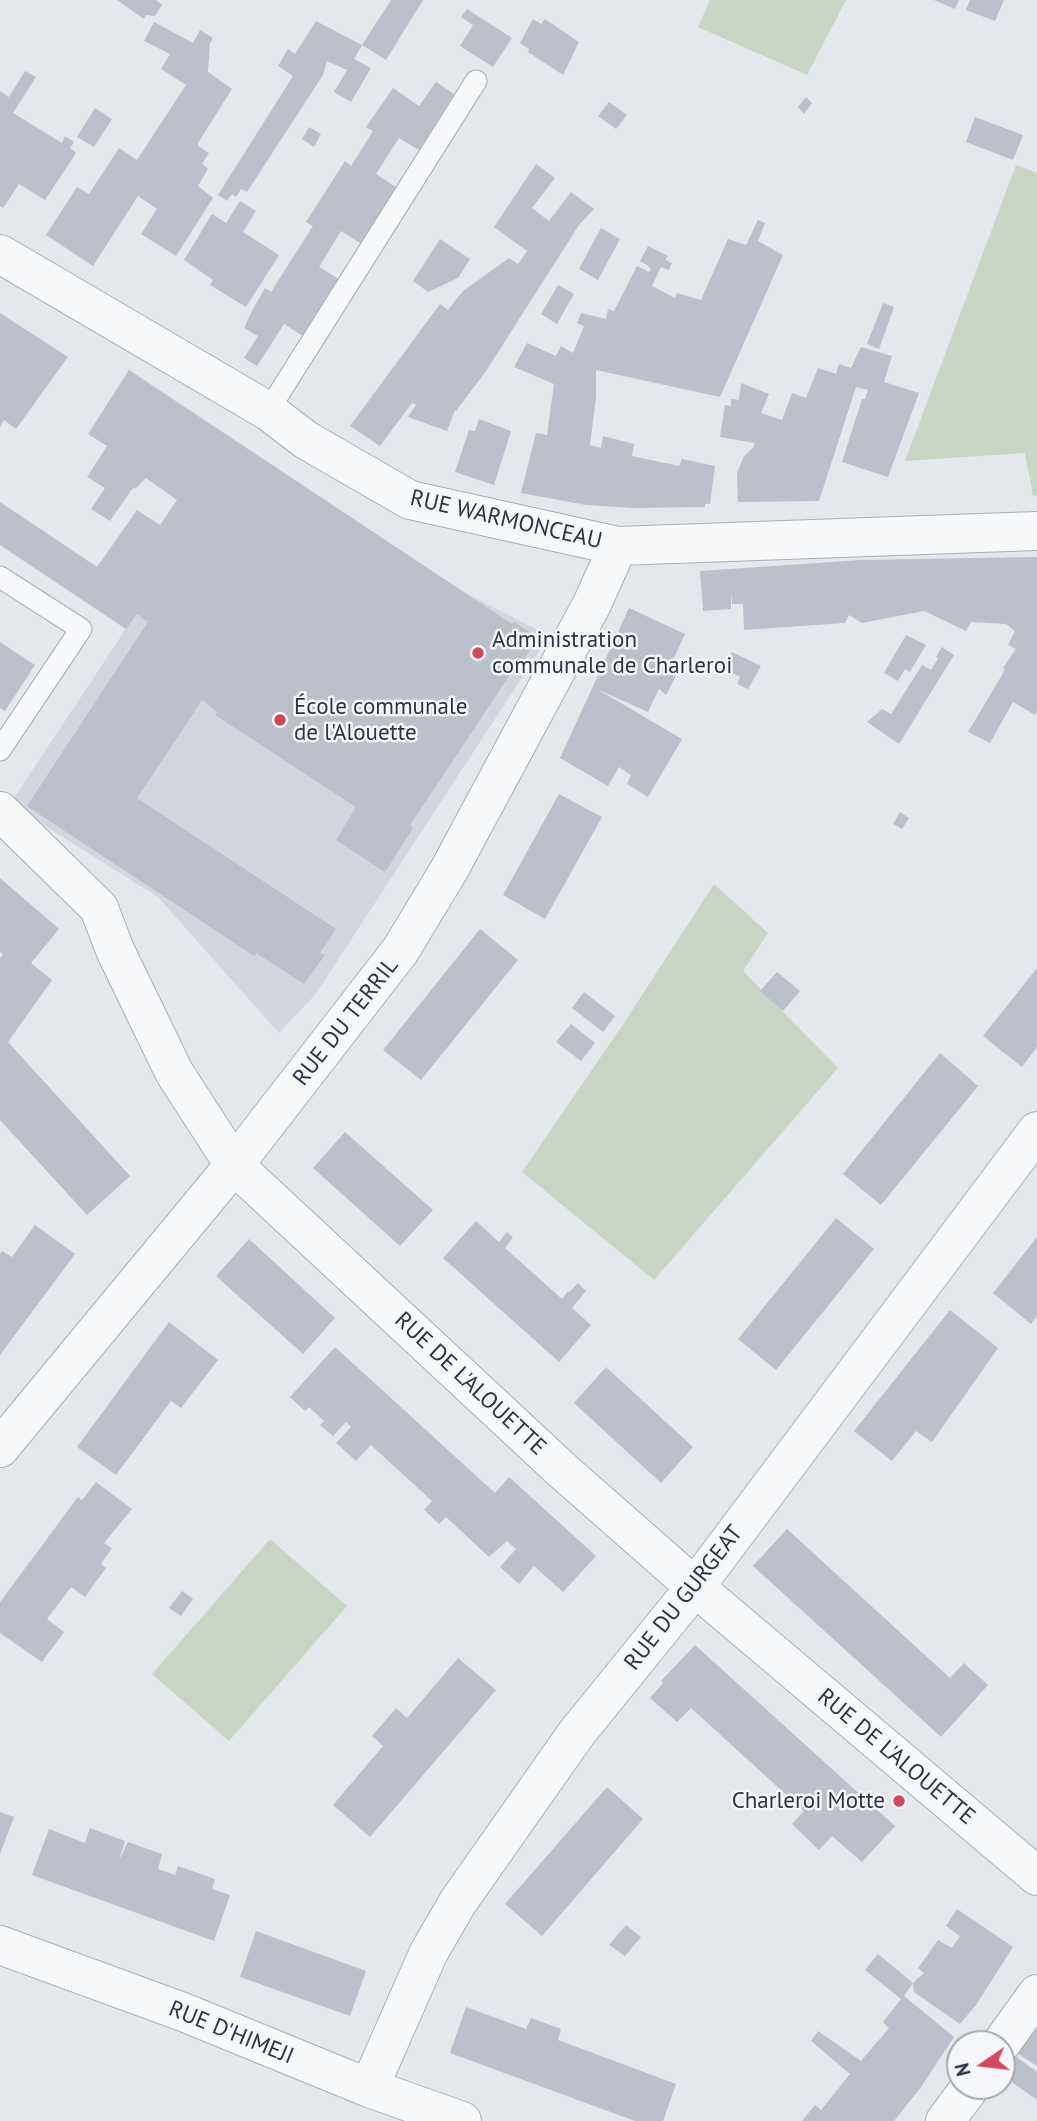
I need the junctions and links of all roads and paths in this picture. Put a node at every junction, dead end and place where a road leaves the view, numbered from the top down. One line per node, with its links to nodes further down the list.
1 (476, 80): 3 (lane)
2 (0, 254): 3 (street, RUE WARMONCEAU)
3 (268, 411): 5 (street, RUE WARMONCEAU)
4 (1037, 531): 5 (street, RUE WARMONCEAU)
5 (618, 546): 10 (street, RUE DU TERRIL)
6 (0, 577): 7 (lane)
7 (0, 750)
8 (0, 811): 10 (street, RUE DE L'ALOUETTE)
9 (1037, 1131): 12 (street, RUE DU GURGEAT)
10 (234, 1165): 11 (street, RUE DU TERRIL); 12 (street, RUE DE L'ALOUETTE)
11 (0, 1448)
12 (695, 1587): 13 (street, RUE DE L'ALOUETTE); 17 (street, RUE DU GURGEAT)
13 (1037, 1876)
14 (0, 1945): 17 (street, RUE D'HIMEJI)
15 (1037, 1994): 16 (street)
16 (1011, 2030)
17 (369, 2088): 19 (street, RUE D'HIMEJI)
18 (961, 2100): 20 (street)
19 (462, 2121)
20 (945, 2121)

